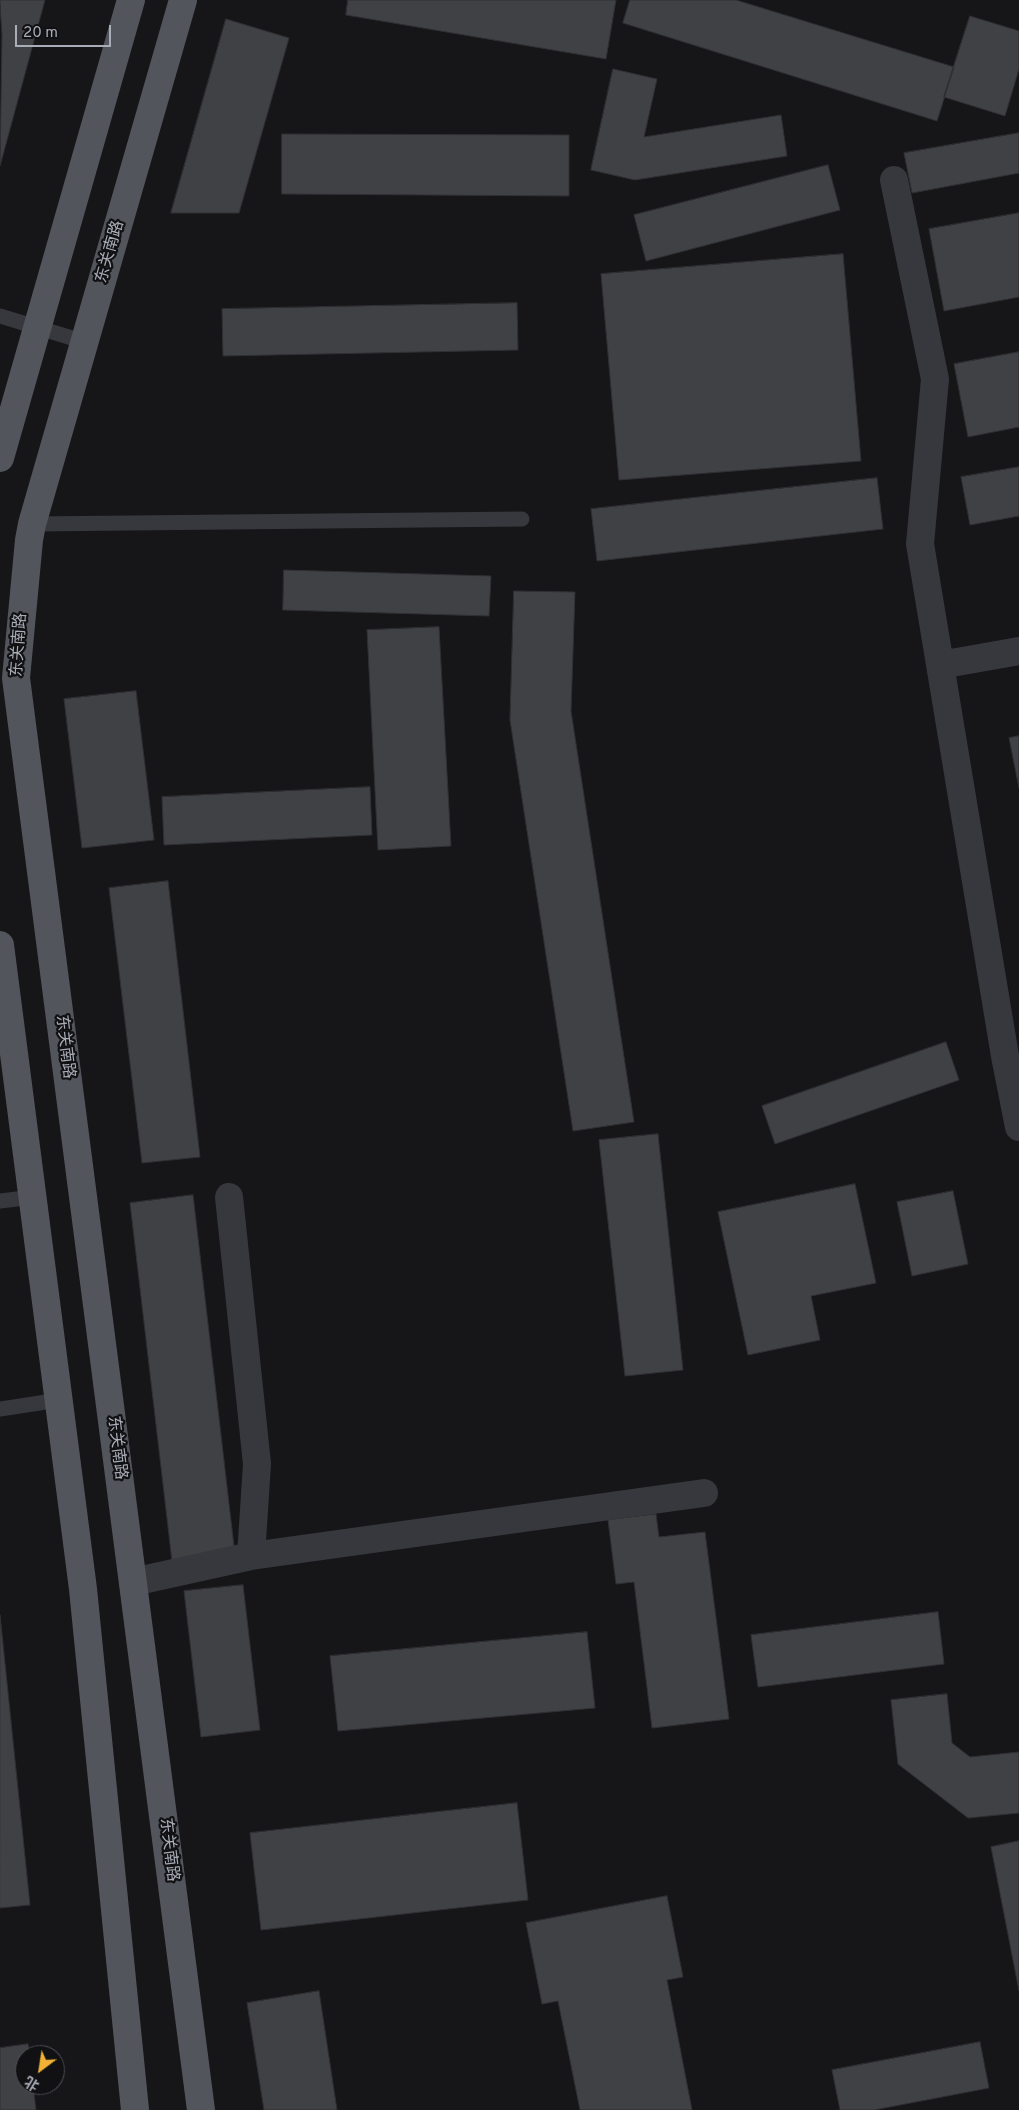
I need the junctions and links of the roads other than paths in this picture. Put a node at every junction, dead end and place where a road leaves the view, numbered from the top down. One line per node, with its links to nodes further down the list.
1 (131, 0): 5 (main road)
2 (183, 0): 6 (main road, 东关南路)
3 (894, 180): 11 (street)
4 (0, 316): 5 (lane)
5 (38, 326): 6 (lane); 7 (main road)
6 (85, 342): 9 (main road, 东关南路)
7 (0, 458)
8 (522, 519): 9 (lane)
9 (32, 524): 22 (main road, 东关南路)
10 (1019, 650): 11 (street)
11 (940, 665): 13 (street)
12 (0, 945): 15 (main road)
13 (1012, 1055): 14 (street)
14 (1019, 1126)
15 (32, 1197): 17 (lane); 18 (main road)
16 (229, 1197): 21 (street)
17 (0, 1201)
18 (59, 1400): 19 (lane); 23 (main road)
19 (0, 1409)
20 (704, 1493): 21 (street)
21 (251, 1556): 22 (street)
22 (133, 1582): 24 (main road, 东关南路)
23 (135, 2110)
24 (201, 2110)

